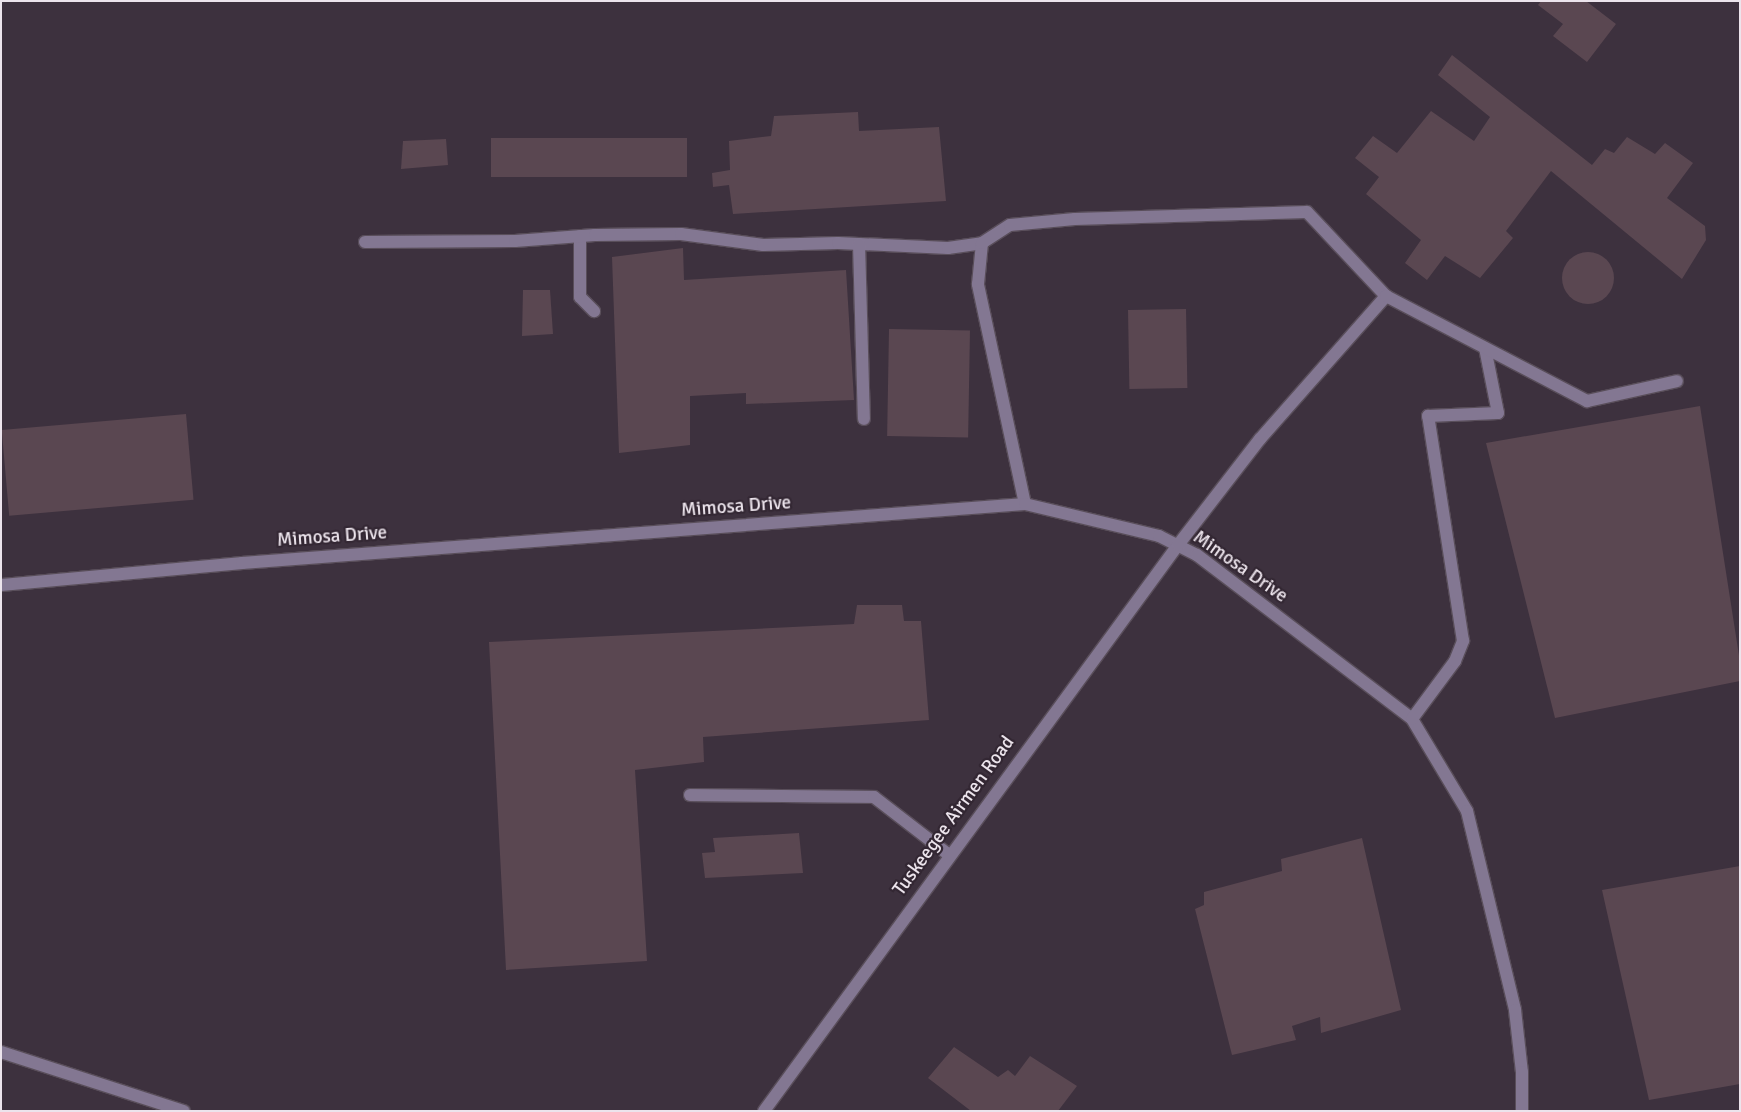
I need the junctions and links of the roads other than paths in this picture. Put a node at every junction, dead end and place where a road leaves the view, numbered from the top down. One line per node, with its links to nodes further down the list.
1 (580, 236): 2 (street); 4 (street); 6 (street)
2 (365, 242)
3 (982, 243): 4 (street); 5 (street); 10 (street)
4 (859, 244): 9 (street)
5 (1386, 296): 7 (street); 11 (street, Tuskeegee Airmen Road)
6 (594, 311)
7 (1485, 348): 8 (street); 13 (street)
8 (1677, 381)
9 (864, 419)
10 (1025, 504): 11 (street, Mimosa Drive); 12 (street, Mimosa Drive)
11 (1178, 546): 13 (street, Mimosa Drive); 15 (street, Tuskeegee Airmen Road)
12 (1, 585)
13 (1412, 719): 19 (street)
14 (690, 795): 15 (street)
15 (949, 855): 18 (street, Tuskeegee Airmen Road)
16 (1, 1052): 17 (street)
17 (180, 1110)
18 (764, 1111)
19 (1522, 1111)

